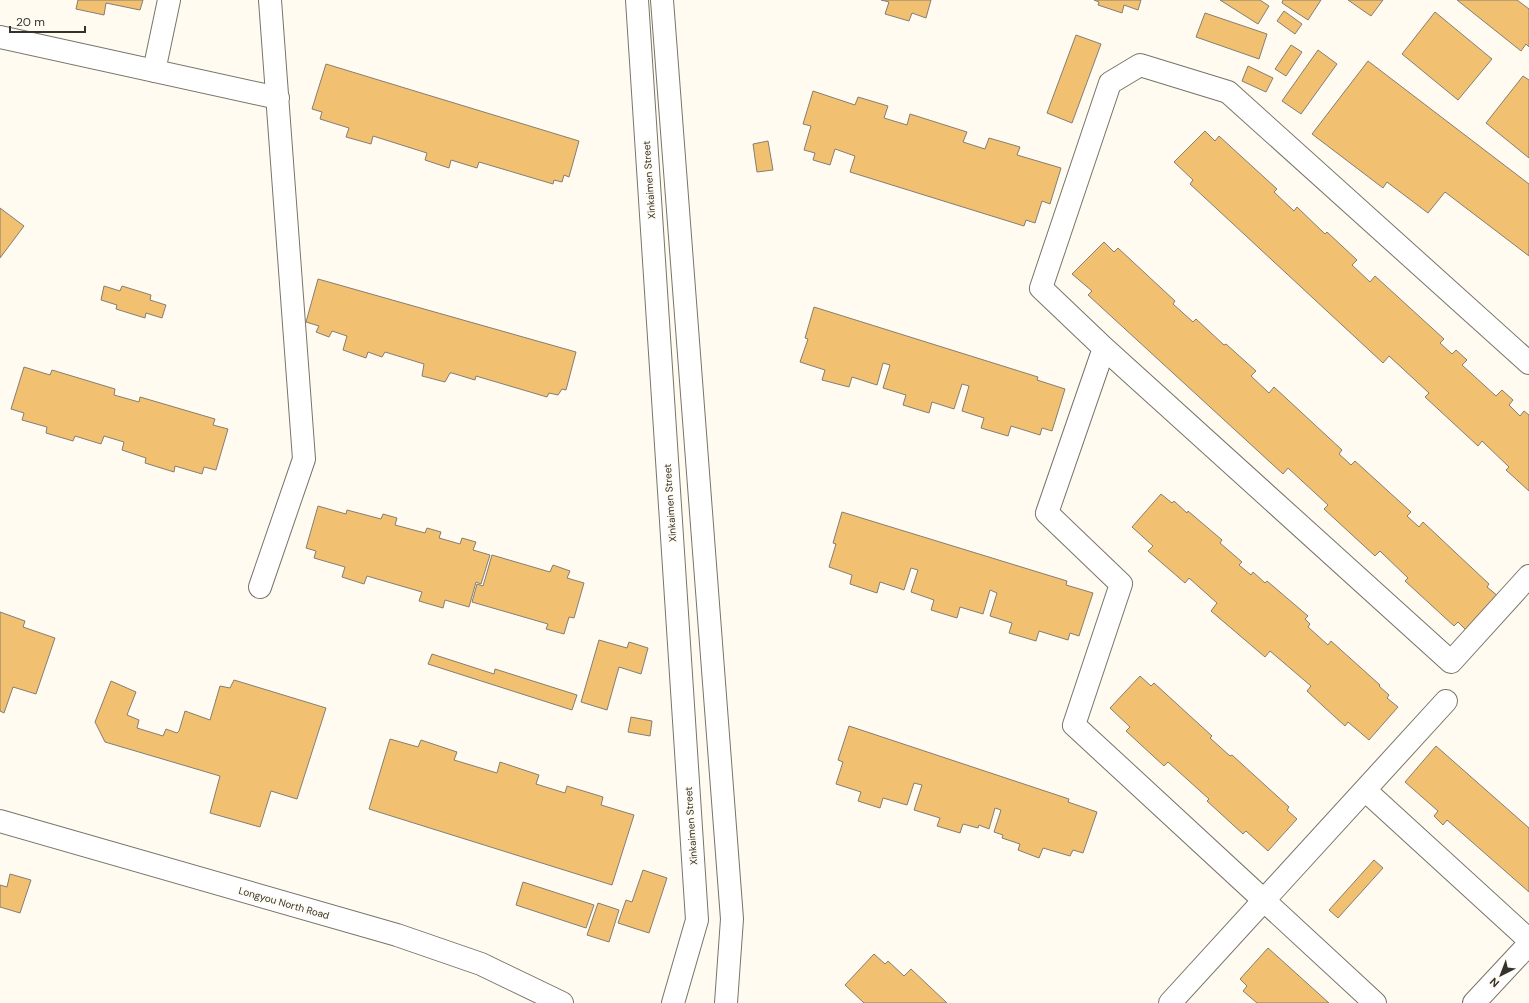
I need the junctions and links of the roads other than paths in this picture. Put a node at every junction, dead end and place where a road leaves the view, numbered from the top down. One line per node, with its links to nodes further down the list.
1 (169, 0): 6 (street)
2 (270, 0): 7 (street)
3 (637, 0): 19 (street, Xinkaimen Street)
4 (662, 0): 20 (street)
5 (0, 37): 6 (street)
6 (154, 71): 7 (street)
7 (278, 98): 11 (street)
8 (1104, 348): 9 (street); 10 (street); 15 (street)
9 (1529, 363)
10 (1529, 576)
11 (260, 587)
12 (1446, 701): 13 (street)
13 (1365, 790): 15 (street); 16 (street)
14 (0, 821): 18 (street, Longyou North Road)
15 (1264, 900): 21 (street); 22 (street)
16 (1529, 940)
17 (1529, 944): 23 (street)
18 (562, 1003)
19 (673, 1003)
20 (726, 1003)
21 (1170, 1003)
22 (1375, 1003)
23 (1474, 1003)

